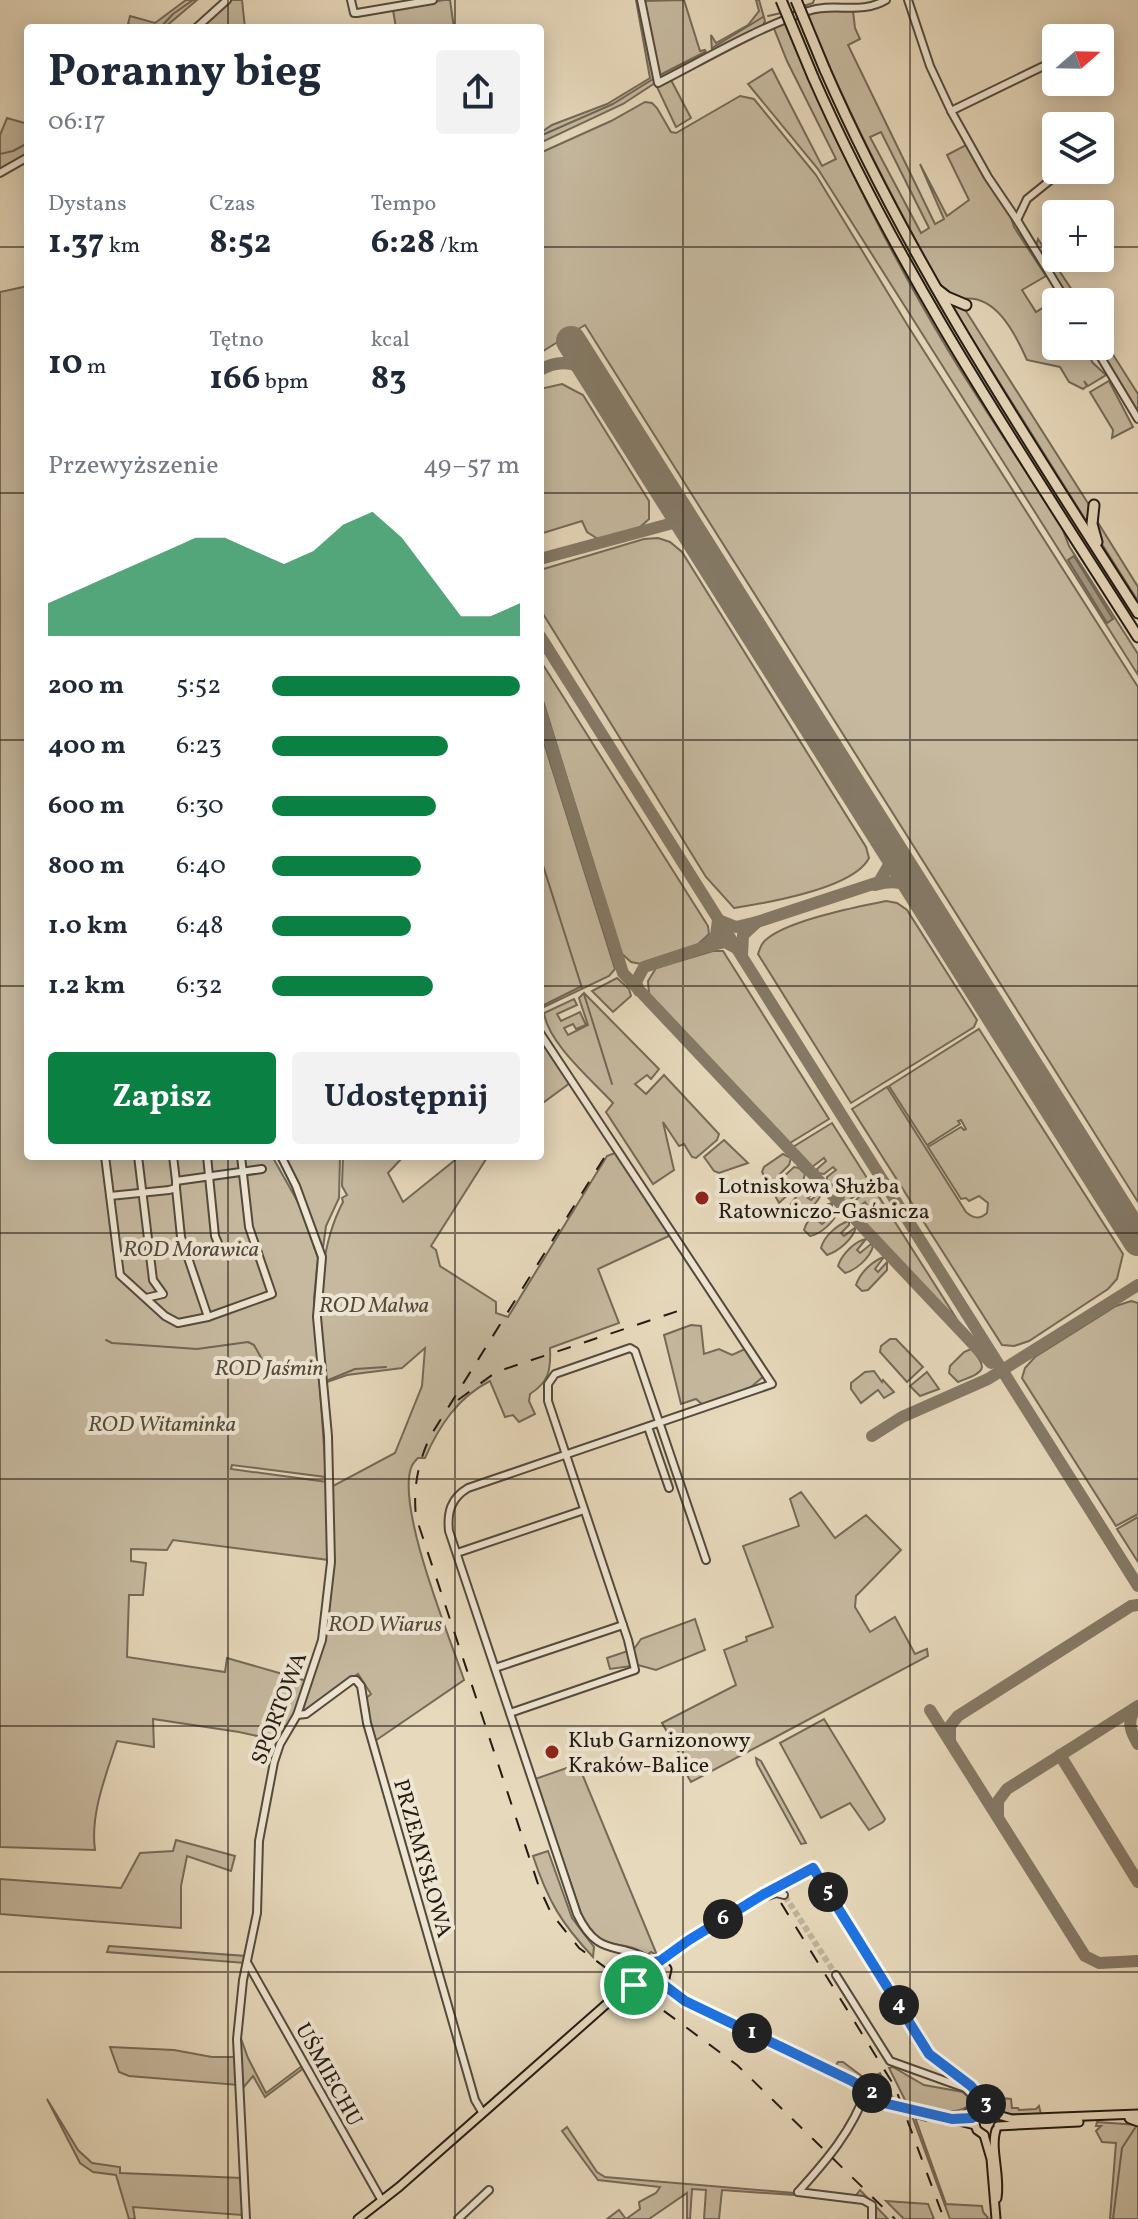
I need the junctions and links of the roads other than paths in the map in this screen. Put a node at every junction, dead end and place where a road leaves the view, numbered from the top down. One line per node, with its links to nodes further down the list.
1 (227, 0): 9 (street)
2 (351, 0): 3 (street)
3 (433, 0)
4 (641, 0): 7 (street)
5 (781, 0): 24 (highway, bridge)
6 (796, 0): 16 (highway, bridge)
7 (886, 0)
8 (908, 0): 11 (street)
9 (200, 24)
10 (1042, 67): 11 (street)
11 (951, 111): 15 (street)
12 (24, 159): 13 (street)
13 (0, 173)
14 (1046, 184): 15 (street)
15 (1017, 220): 17 (street)
16 (933, 284): 18 (highway); 22 (highway)
17 (1058, 288)
18 (966, 305)
19 (1102, 360): 20 (street)
20 (1138, 419)
21 (1094, 505): 22 (highway)
22 (1106, 563): 23 (highway)
23 (1138, 613)
24 (1138, 637)
25 (544, 1039): 41 (street)
26 (106, 1160): 37 (street)
27 (139, 1160): 36 (street)
28 (173, 1160): 35 (street)
29 (207, 1160): 34 (street)
30 (241, 1160): 33 (street)
31 (283, 1160): 51 (street, SPORTOWA)
32 (262, 1169): 33 (street)
33 (243, 1173): 34 (street); 40 (street)
34 (209, 1177): 35 (street); 38 (street)
35 (176, 1184): 36 (street); 40 (street)
36 (143, 1193): 37 (street); 39 (street)
37 (110, 1196): 39 (street)
38 (221, 1250)
39 (146, 1298): 40 (street)
40 (208, 1317)
41 (660, 1423): 42 (street); 43 (street); 47 (street)
42 (648, 1427): 43 (street); 44 (street)
43 (566, 1455): 45 (street); 46 (street)
44 (669, 1488)
45 (584, 1510): 46 (street); 48 (street)
46 (457, 1553): 49 (street)
47 (706, 1560)
48 (623, 1625): 49 (street); 50 (street)
49 (495, 1668): 50 (street)
50 (510, 1713): 55 (street)
51 (297, 1715): 54 (street, SPORTOWA); 60 (street, PRZEMYSŁOWA)
52 (786, 1884): 53 (street); 53 (street); 61 (street)
53 (763, 1896): 55 (street)
54 (248, 1964): 68 (street, UŚMIECHU); 70 (street, SPORTOWA)
55 (653, 1968): 57 (main road); 57 (main road); 60 (main road)
56 (836, 1975): 59 (street)
57 (663, 1980): 58 (main road)
58 (867, 2089): 64 (main road); 73 (street)
59 (972, 2095): 62 (street); 64 (street)
60 (482, 2112): 68 (main road)
61 (993, 2114): 62 (main road); 63 (main road); 65 (main road)
62 (977, 2118): 64 (main road); 66 (main road)
63 (1136, 2118): 65 (main road)
64 (956, 2119)
65 (997, 2128): 66 (main road); 69 (main road)
66 (984, 2135): 69 (main road)
67 (489, 2190): 72 (street)
68 (382, 2201): 71 (main road)
69 (995, 2204): 74 (main road)
70 (246, 2219)
71 (358, 2219)
72 (458, 2219)
73 (872, 2219)
74 (996, 2219)

